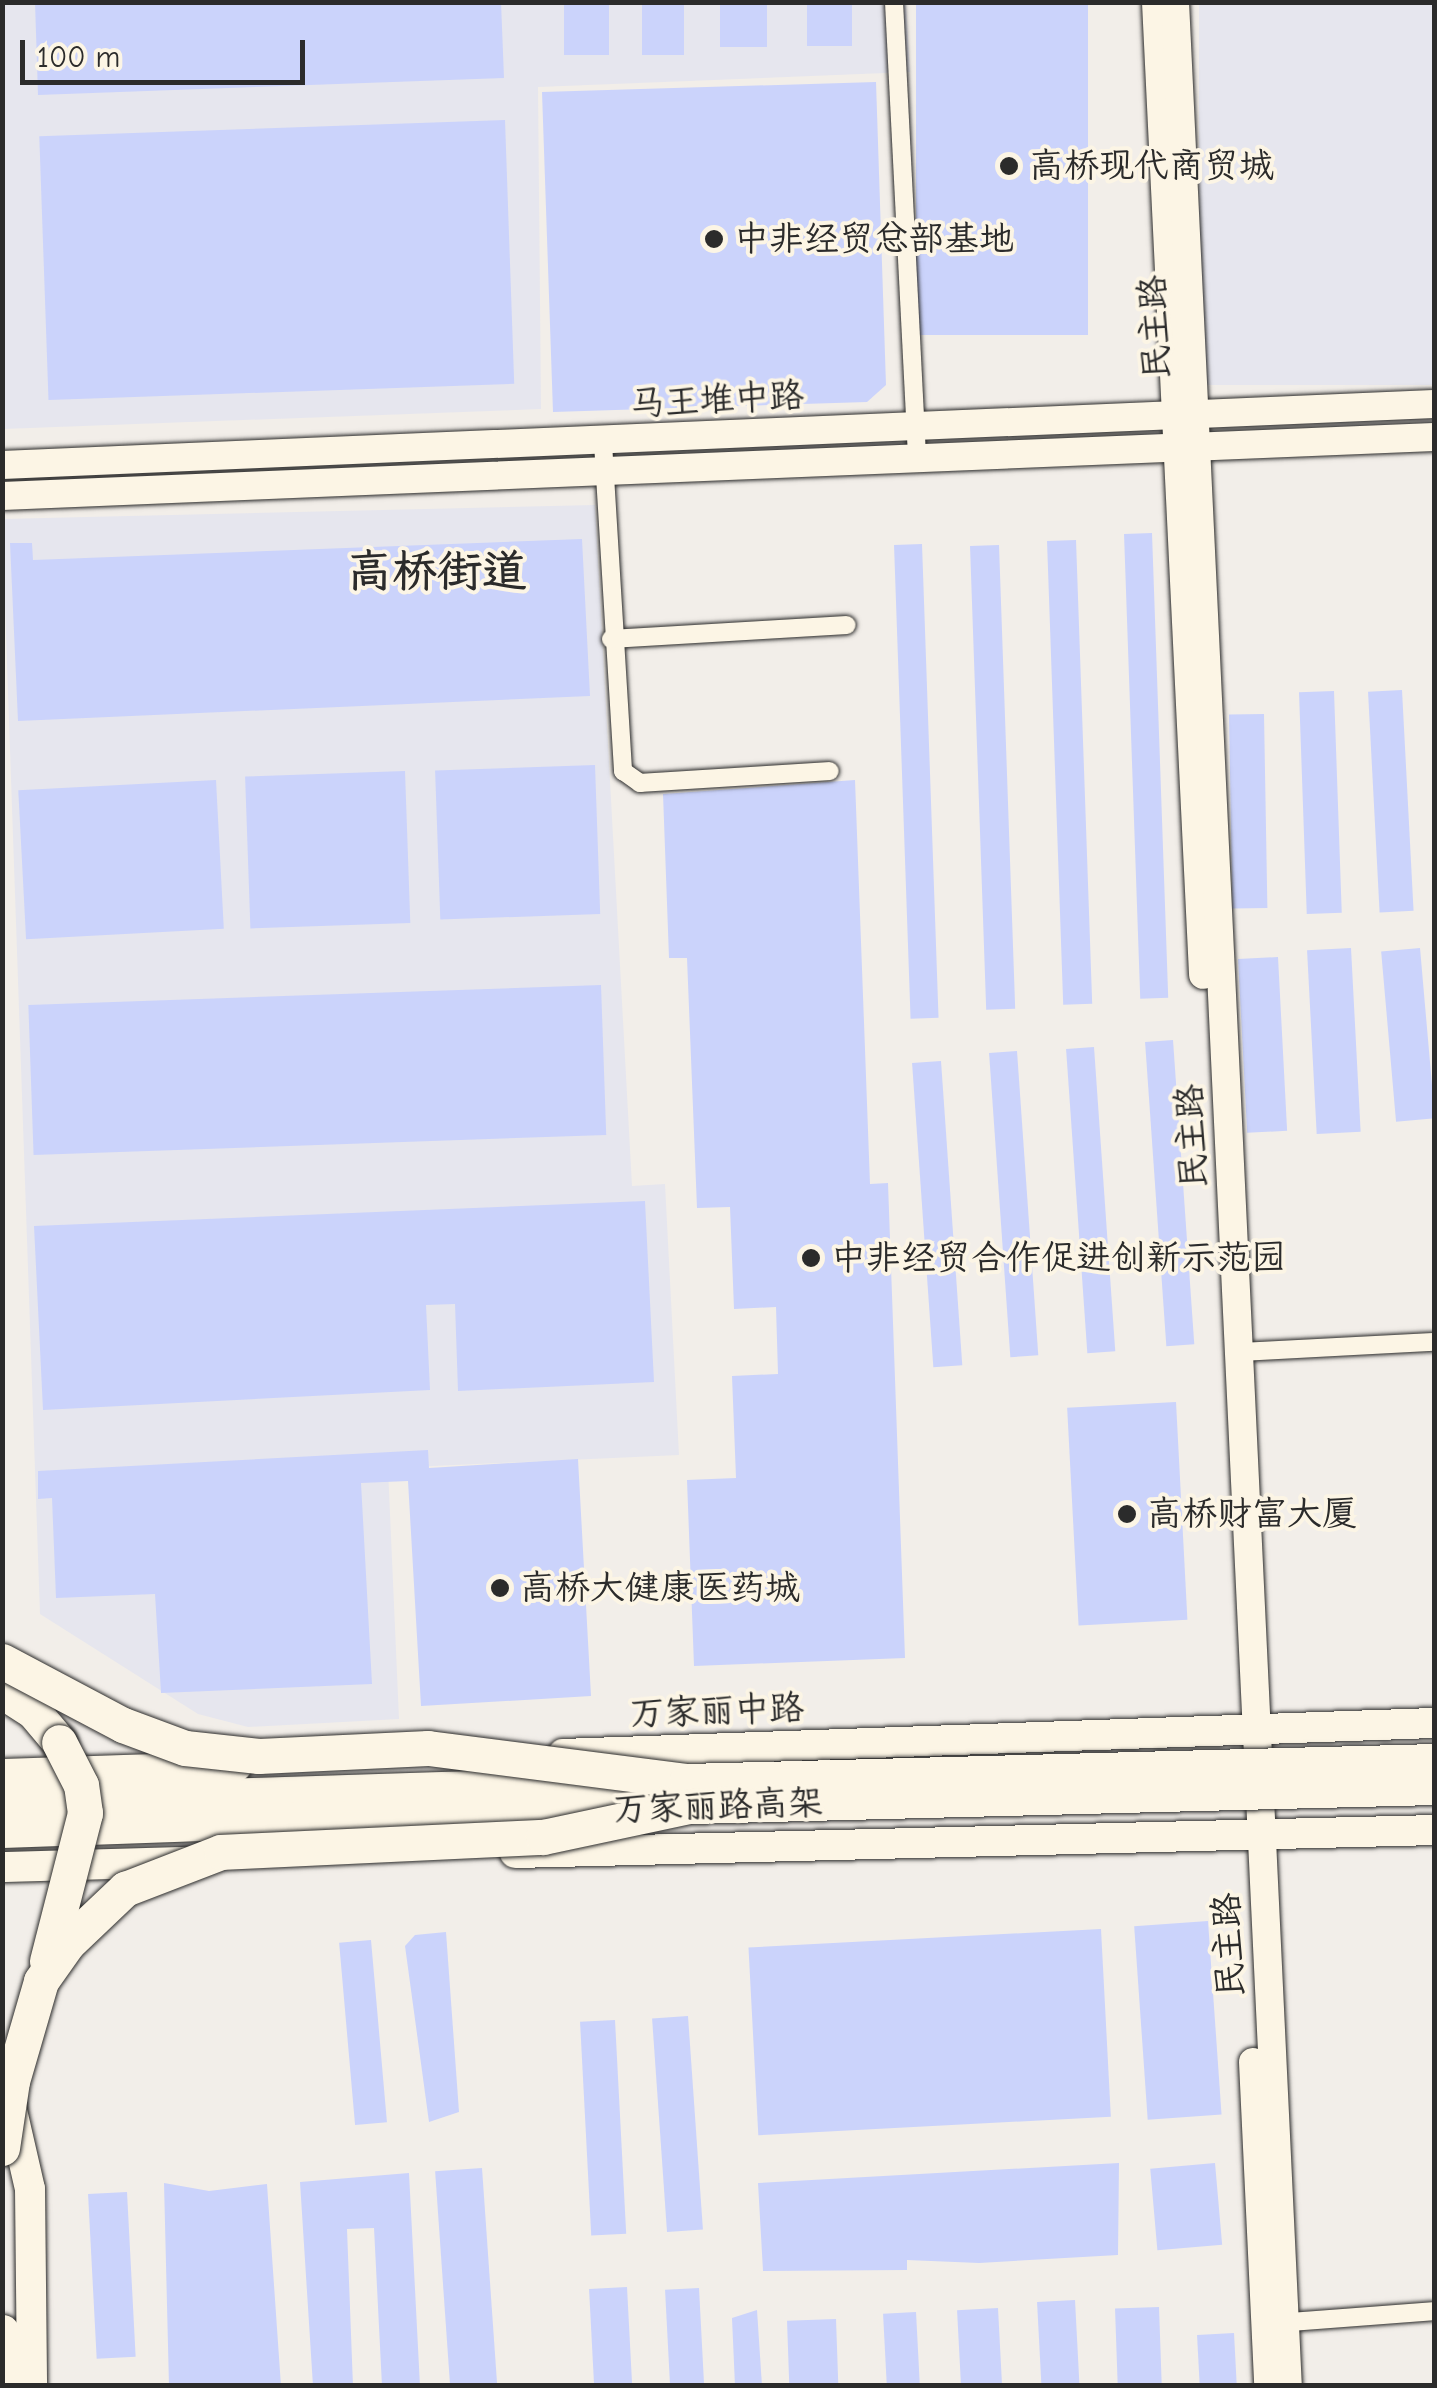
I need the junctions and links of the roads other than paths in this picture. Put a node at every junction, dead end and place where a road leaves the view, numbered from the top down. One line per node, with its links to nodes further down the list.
1 (894, 2): 6 (street)
2 (1156, 2): 5 (street, 民主路)
3 (1175, 2): 5 (street, 民主路)
4 (1434, 404): 5 (street, 马王堆中路)
5 (1186, 417): 6 (street, 马王堆中路); 9 (street, 民主路)
6 (915, 429): 8 (street, 马王堆中路); 10 (street)
7 (1434, 437): 9 (street, 马王堆中路)
8 (603, 443): 11 (street, 马王堆中路); 12 (street)
9 (1187, 448): 10 (street, 马王堆中路); 18 (street, 民主路); 22 (street, 民主路)
10 (918, 460): 12 (street, 马王堆中路)
11 (2, 465)
12 (602, 473): 13 (street, 马王堆中路); 15 (street)
13 (2, 496)
14 (848, 625): 15 (street)
15 (611, 638): 16 (street)
16 (830, 771)
17 (1434, 1342): 18 (street)
18 (1240, 1352): 22 (street, 民主路)
19 (2, 1661): 26 (highway, bridge)
20 (2, 1692): 32 (highway, bridge)
21 (1434, 1724): 22 (main road, 万家丽中路)
22 (1248, 1730): 24 (main road, 万家丽中路); 30 (street, 民主路)
23 (1434, 1761): 26 (highway, 万家丽路高架, bridge)
24 (2, 1774)
25 (1434, 1787): 26 (highway, 万家丽路高架, bridge)
26 (688, 1794): 27 (highway, 万家丽路高架, bridge); 28 (highway, 万家丽路高架, bridge); 32 (highway, bridge)
27 (2, 1803)
28 (2, 1830)
29 (1434, 1830): 30 (main road)
30 (1252, 1834): 31 (main road); 36 (street, 民主路)
31 (2, 1866)
32 (40, 1981): 34 (highway, bridge)
33 (2, 2067): 39 (main road)
34 (2, 2148)
35 (1434, 2311): 36 (street)
36 (1275, 2323): 40 (street, 民主路); 41 (street, 民主路)
37 (2, 2332): 38 (highway)
38 (2, 2379)
39 (32, 2386)
40 (1268, 2386)
41 (1288, 2386)

